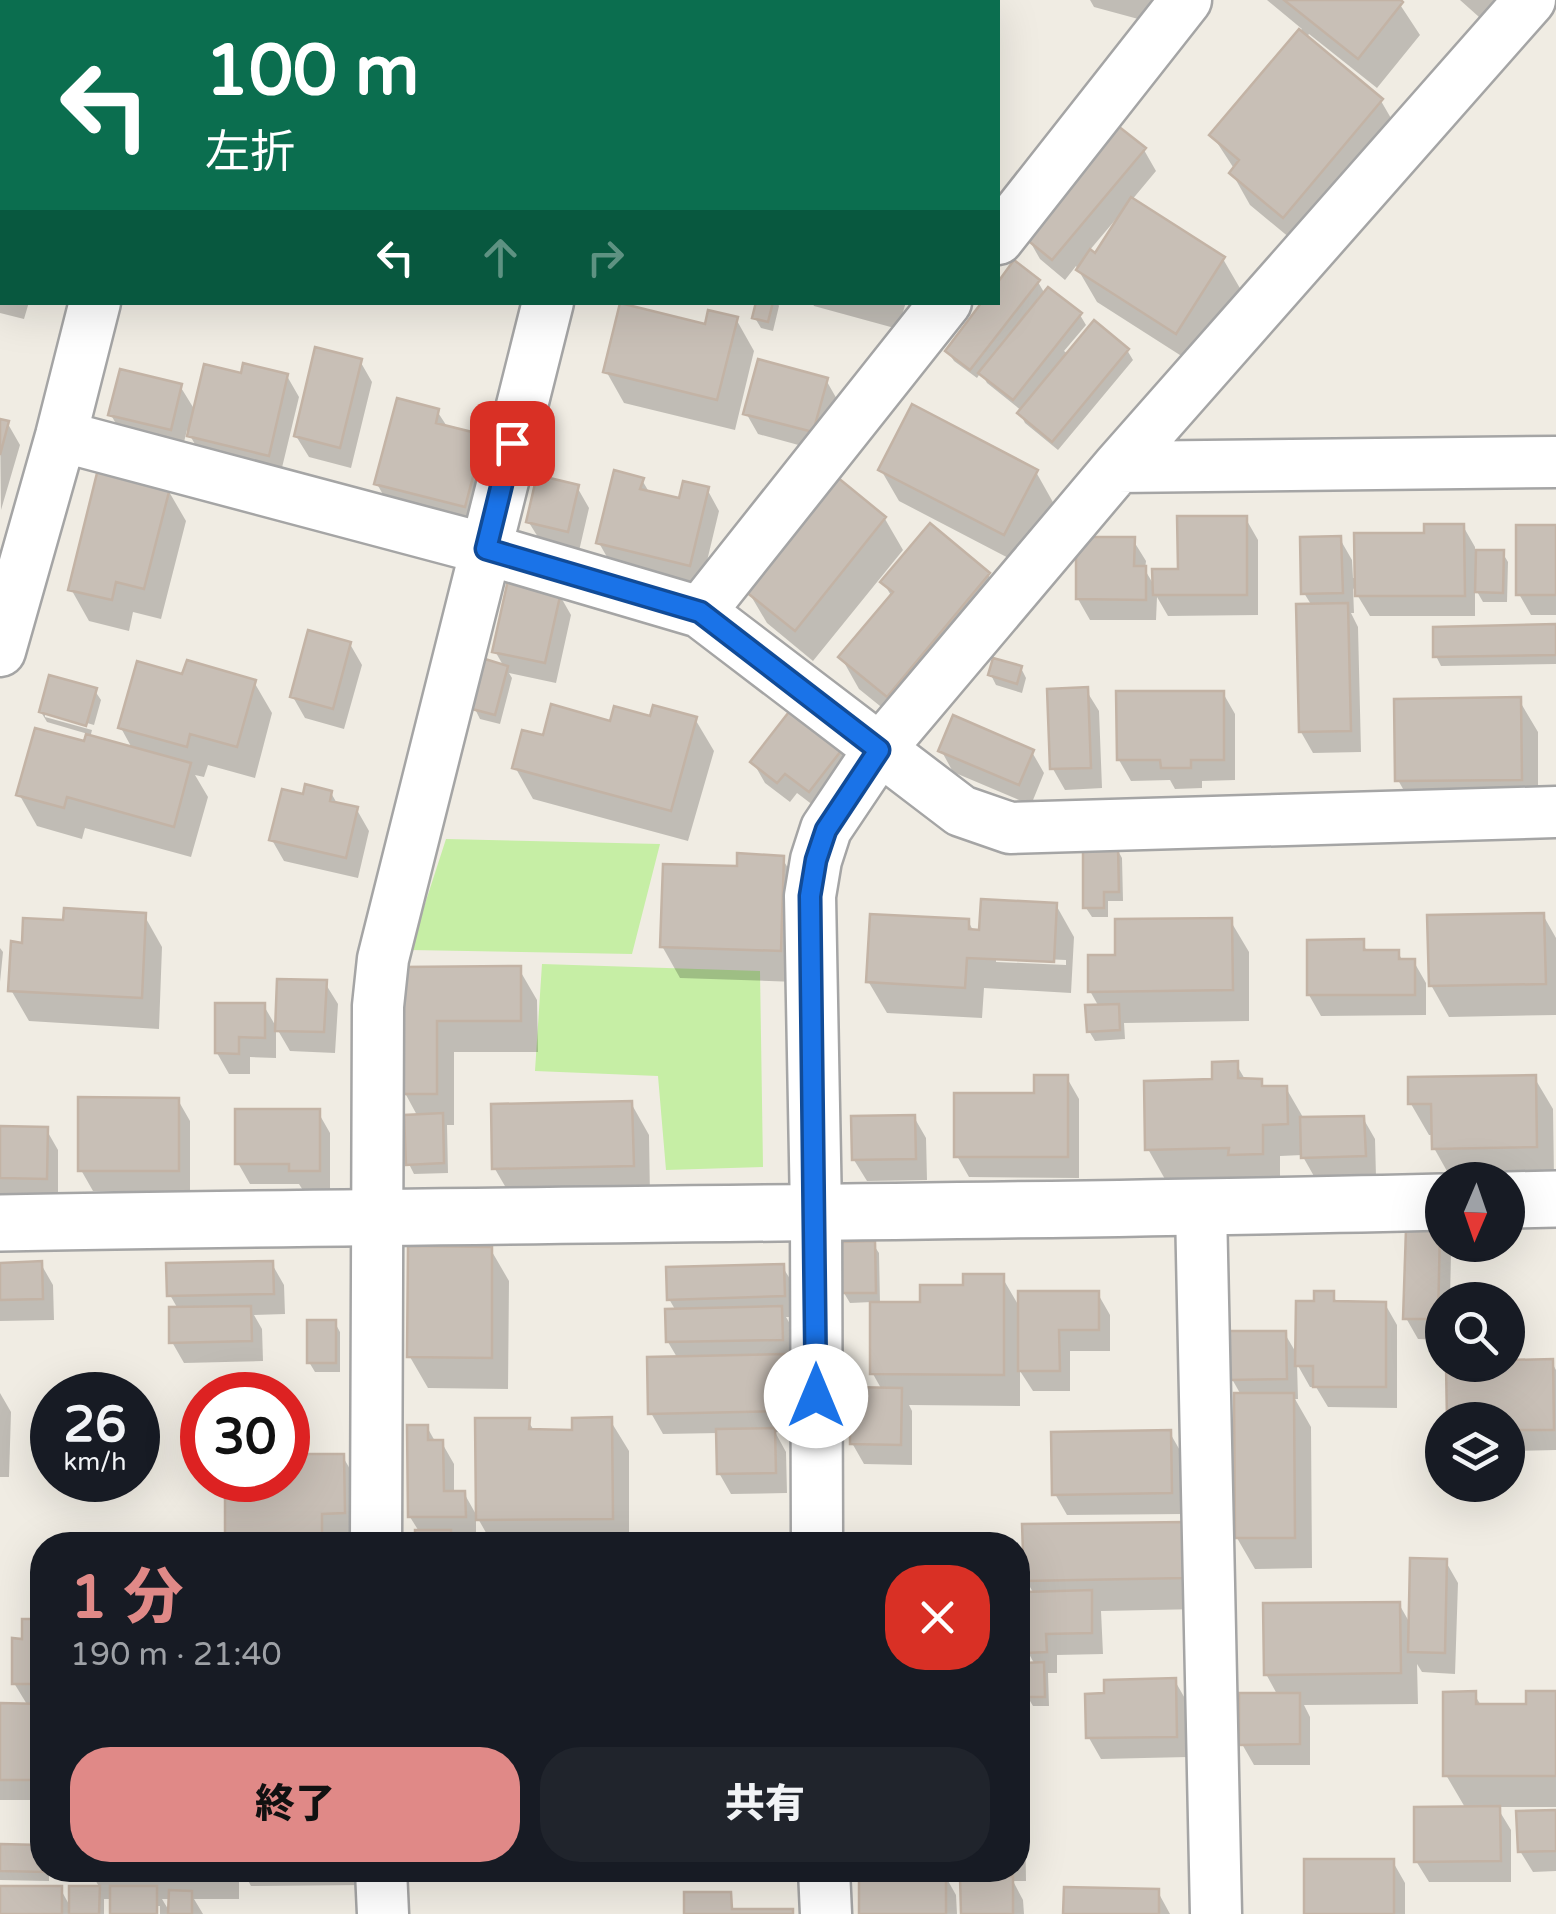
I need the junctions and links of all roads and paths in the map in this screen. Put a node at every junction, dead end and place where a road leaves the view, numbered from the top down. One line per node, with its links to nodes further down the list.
1 (1186, 0): 3 (street)
2 (1530, 0): 9 (street)
3 (1000, 235)
4 (94, 305): 7 (street)
5 (547, 305): 10 (street)
6 (944, 305): 11 (street)
7 (61, 436): 10 (street); 12 (street)
8 (1556, 462): 9 (street)
9 (1118, 466): 13 (street)
10 (486, 549): 11 (street); 20 (street)
11 (700, 612): 13 (street)
12 (0, 651)
13 (879, 750): 14 (street); 19 (street)
14 (1556, 812)
15 (1556, 1199): 16 (street)
16 (1525, 1200)
17 (1425, 1202): 18 (street)
18 (1201, 1208): 19 (street); 28 (street)
19 (816, 1210): 20 (street); 23 (street)
20 (377, 1216): 21 (street); 22 (street)
21 (0, 1222)
22 (376, 1532)
23 (817, 1532)
24 (382, 1882): 26 (street)
25 (825, 1882): 27 (street)
26 (383, 1914)
27 (826, 1914)
28 (1216, 1914)

